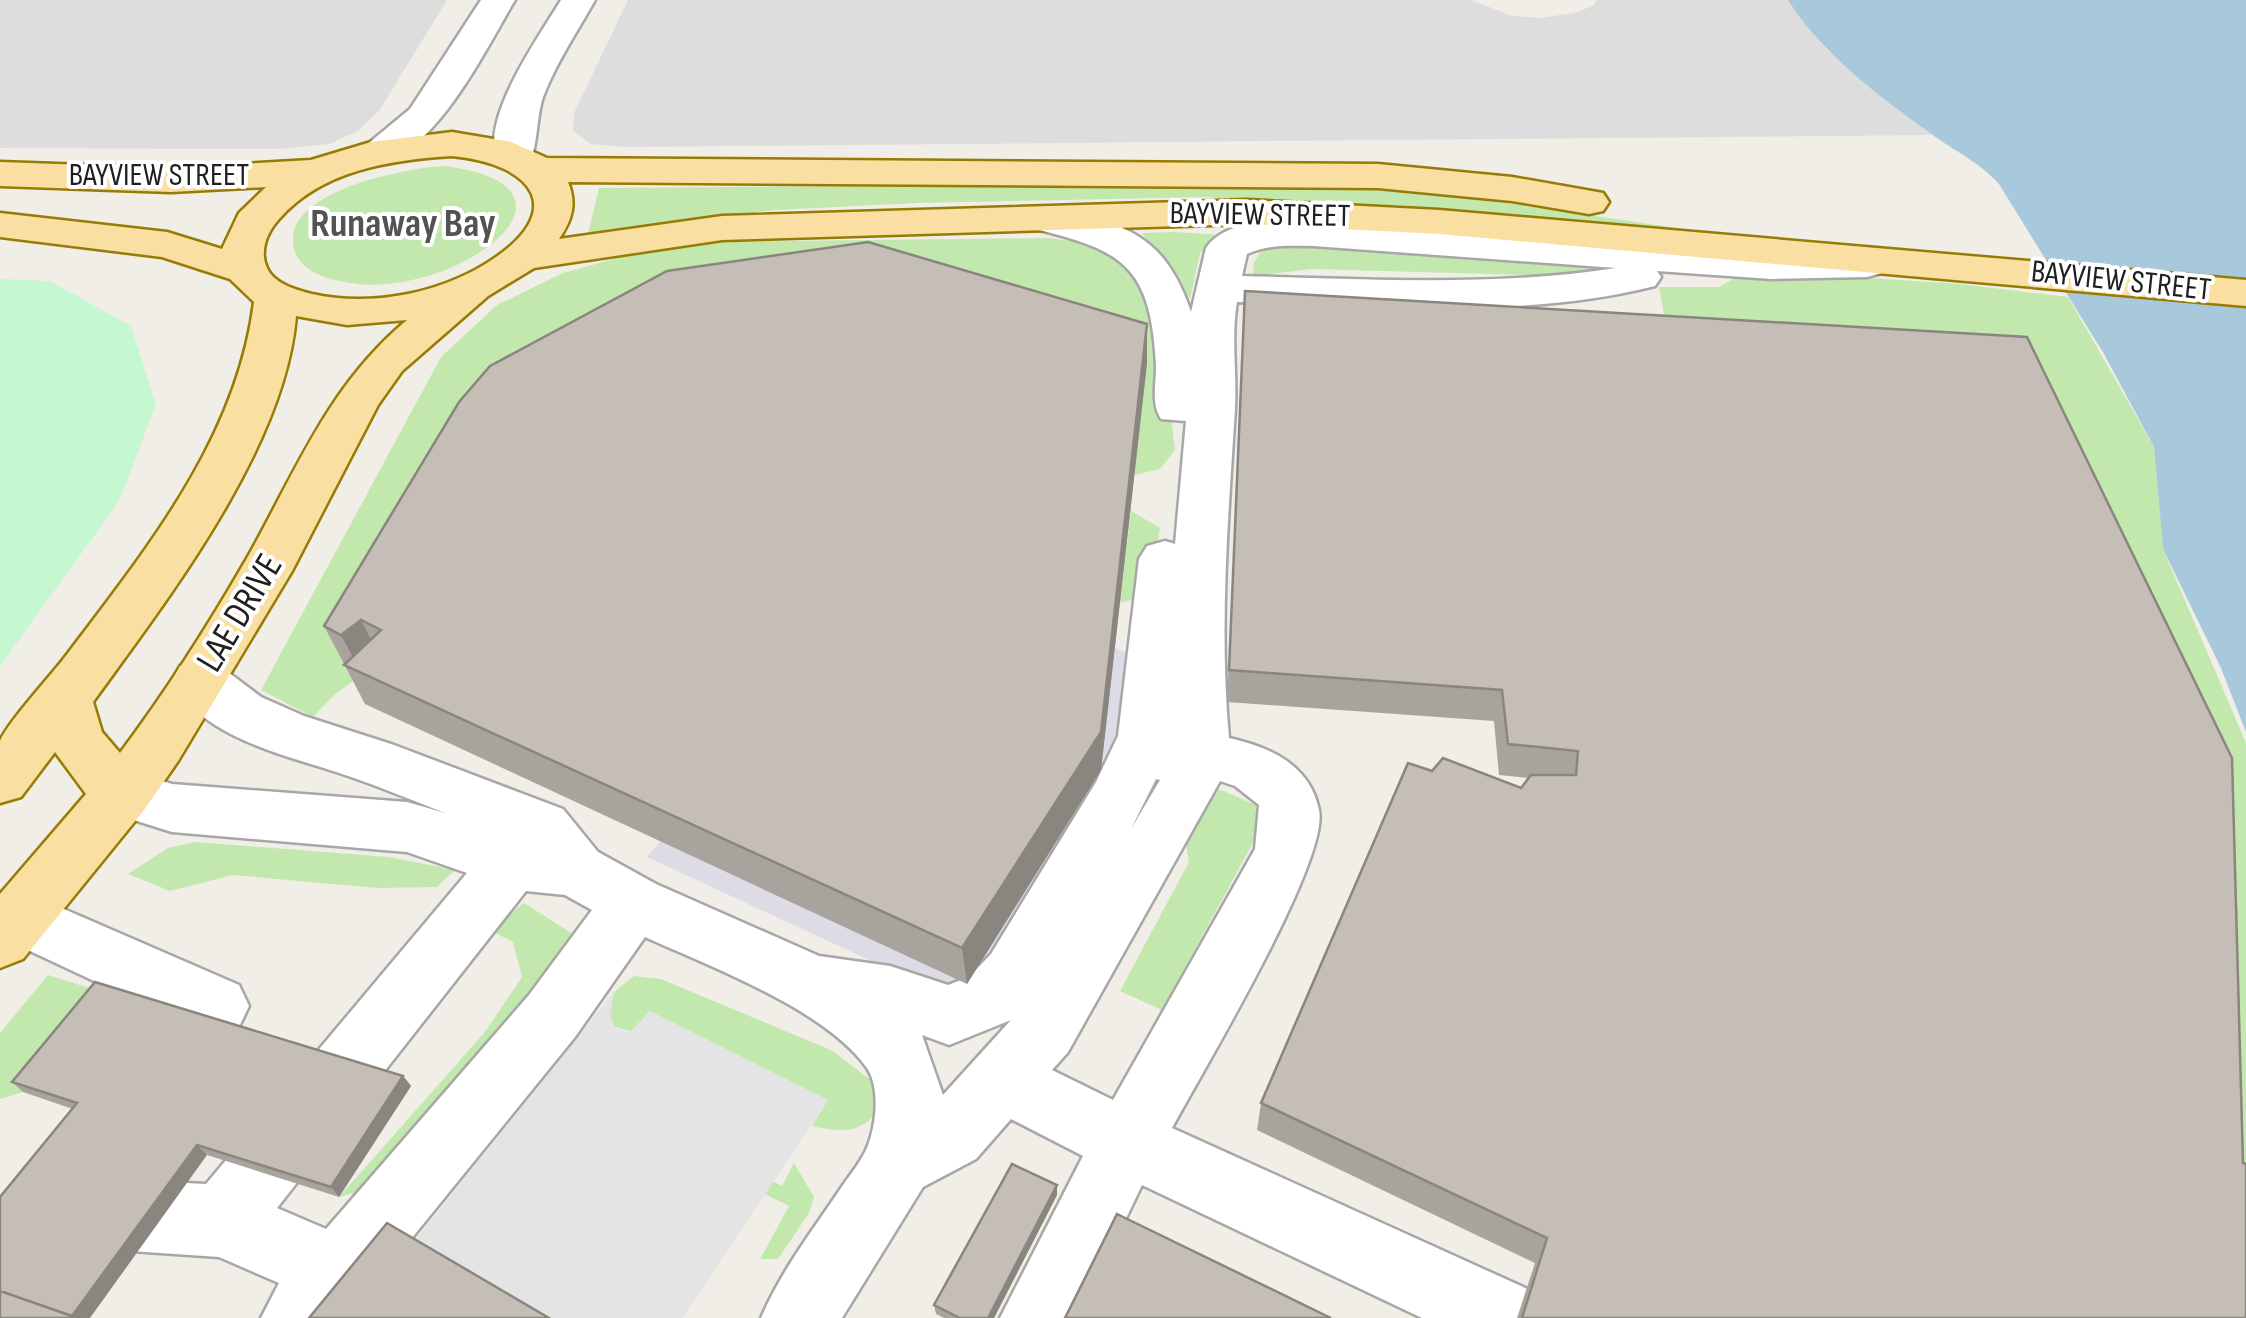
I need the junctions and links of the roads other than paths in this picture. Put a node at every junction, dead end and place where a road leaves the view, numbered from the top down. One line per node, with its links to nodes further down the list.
1 (498, 0): 3 (street)
2 (578, 0): 4 (street)
3 (378, 152): 4 (main road, BAYVIEW STREET); 5 (main road, BAYVIEW STREET)
4 (527, 163): 9 (main road); 11 (main road, BAYVIEW STREET)
5 (318, 172): 6 (main road, BAYVIEW STREET); 12 (main road)
6 (0, 174)
7 (1046, 219): 9 (main road, BAYVIEW STREET); 10 (main road, BAYVIEW STREET); 18 (street)
8 (0, 224): 12 (main road, BAYVIEW STREET)
9 (523, 256): 13 (main road)
10 (1910, 262): 11 (main road, BAYVIEW STREET); 17 (street)
11 (1997, 269): 14 (main road, BAYVIEW STREET)
12 (261, 284): 13 (main road, BAYVIEW STREET); 16 (main road)
13 (472, 287): 15 (main road, LAE DRIVE)
14 (2246, 293)
15 (200, 681): 20 (main road, LAE DRIVE); 22 (street)
16 (64, 700): 19 (main road); 20 (main road)
17 (1202, 754): 18 (street); 26 (street); 27 (street)
18 (1129, 777): 25 (street)
19 (0, 780)
20 (123, 793): 21 (street); 24 (main road, LAE DRIVE)
21 (511, 864): 22 (street); 29 (street)
22 (576, 870): 23 (street)
23 (634, 903): 25 (street); 30 (street)
24 (10, 929): 29 (street)
25 (812, 983): 28 (street)
26 (1001, 1079): 27 (street); 28 (street)
27 (1128, 1142): 32 (street); 33 (street)
28 (898, 1163): 31 (street)
29 (222, 1220): 30 (street)
30 (318, 1295)
31 (799, 1318)
32 (1038, 1318)
33 (1505, 1318)

